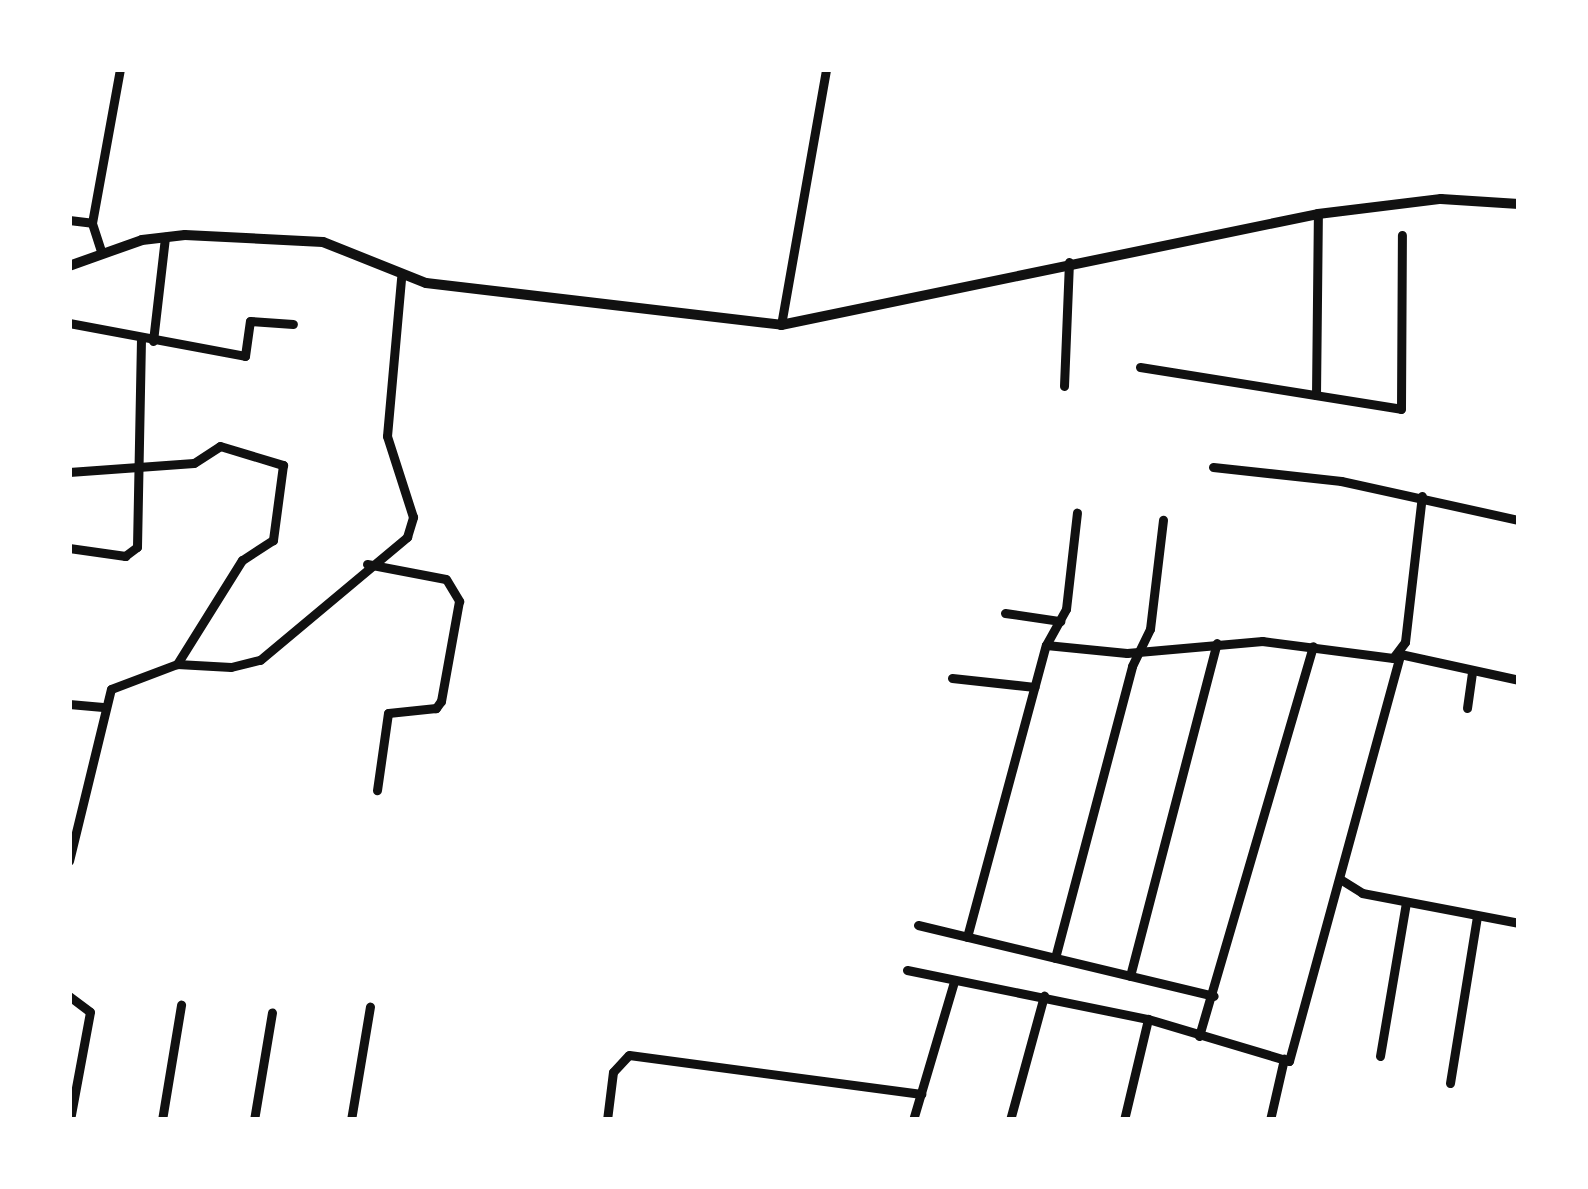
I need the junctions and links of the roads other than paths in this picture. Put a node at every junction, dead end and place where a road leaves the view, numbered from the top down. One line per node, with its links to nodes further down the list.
1 (120, 69): 6 (street)
2 (826, 69): 15 (street)
3 (1519, 204): 4 (street)
4 (1318, 214): 10 (street); 19 (street)
5 (69, 220): 6 (street)
6 (92, 223): 9 (street)
7 (1402, 235): 19 (street)
8 (165, 237): 9 (street); 12 (street); 16 (street)
9 (101, 251): 11 (street)
10 (1069, 262): 15 (street); 18 (street)
11 (69, 266)
12 (401, 278): 15 (street); 28 (street)
13 (69, 323): 16 (street)
14 (293, 323): 16 (street)
15 (781, 326)
16 (147, 340): 21 (street)
17 (1140, 367): 19 (street)
18 (1064, 386)
19 (1316, 395)
20 (1213, 467): 23 (street)
21 (137, 471): 22 (street); 27 (street); 36 (street)
22 (69, 472)
23 (1422, 496): 26 (street); 35 (street)
24 (1077, 513): 30 (street)
25 (1163, 520): 34 (street)
26 (1519, 520)
27 (69, 548)
28 (367, 564): 36 (street); 44 (street)
29 (1005, 613): 30 (street)
30 (1060, 620): 32 (street)
31 (1217, 643): 33 (street); 34 (street); 54 (street)
32 (1046, 645): 34 (street); 40 (street)
33 (1313, 646): 35 (street); 58 (street)
34 (1141, 649): 52 (street)
35 (1400, 654): 37 (street); 46 (street)
36 (177, 664): 42 (street)
37 (1472, 671): 39 (street); 43 (street)
38 (952, 678): 40 (street)
39 (1519, 680)
40 (1035, 687): 51 (street)
41 (69, 704): 42 (street)
42 (103, 707): 45 (street)
43 (1467, 709)
44 (377, 790)
45 (69, 861)
46 (1340, 879): 47 (street); 65 (street)
47 (1406, 903): 48 (street); 64 (street)
48 (1477, 916): 49 (street); 66 (street)
49 (1519, 923)
50 (918, 926): 51 (street)
51 (967, 937): 52 (street)
52 (1055, 958): 54 (street)
53 (907, 970): 55 (street)
54 (1130, 976): 58 (street)
55 (955, 982): 57 (street); 67 (street)
56 (69, 996): 68 (street)
57 (1044, 996): 62 (street); 74 (street)
58 (1214, 996): 63 (street)
59 (181, 1006): 69 (street)
60 (370, 1006): 71 (street)
61 (272, 1012): 70 (street)
62 (1148, 1019): 63 (street); 75 (street)
63 (1199, 1036): 65 (street)
64 (1380, 1056)
65 (1284, 1059): 76 (street)
66 (1450, 1083)
67 (921, 1094): 72 (street); 73 (street)
68 (70, 1120)
69 (162, 1120)
70 (254, 1120)
71 (351, 1120)
72 (607, 1120)
73 (913, 1120)
74 (1010, 1120)
75 (1124, 1120)
76 (1270, 1120)

